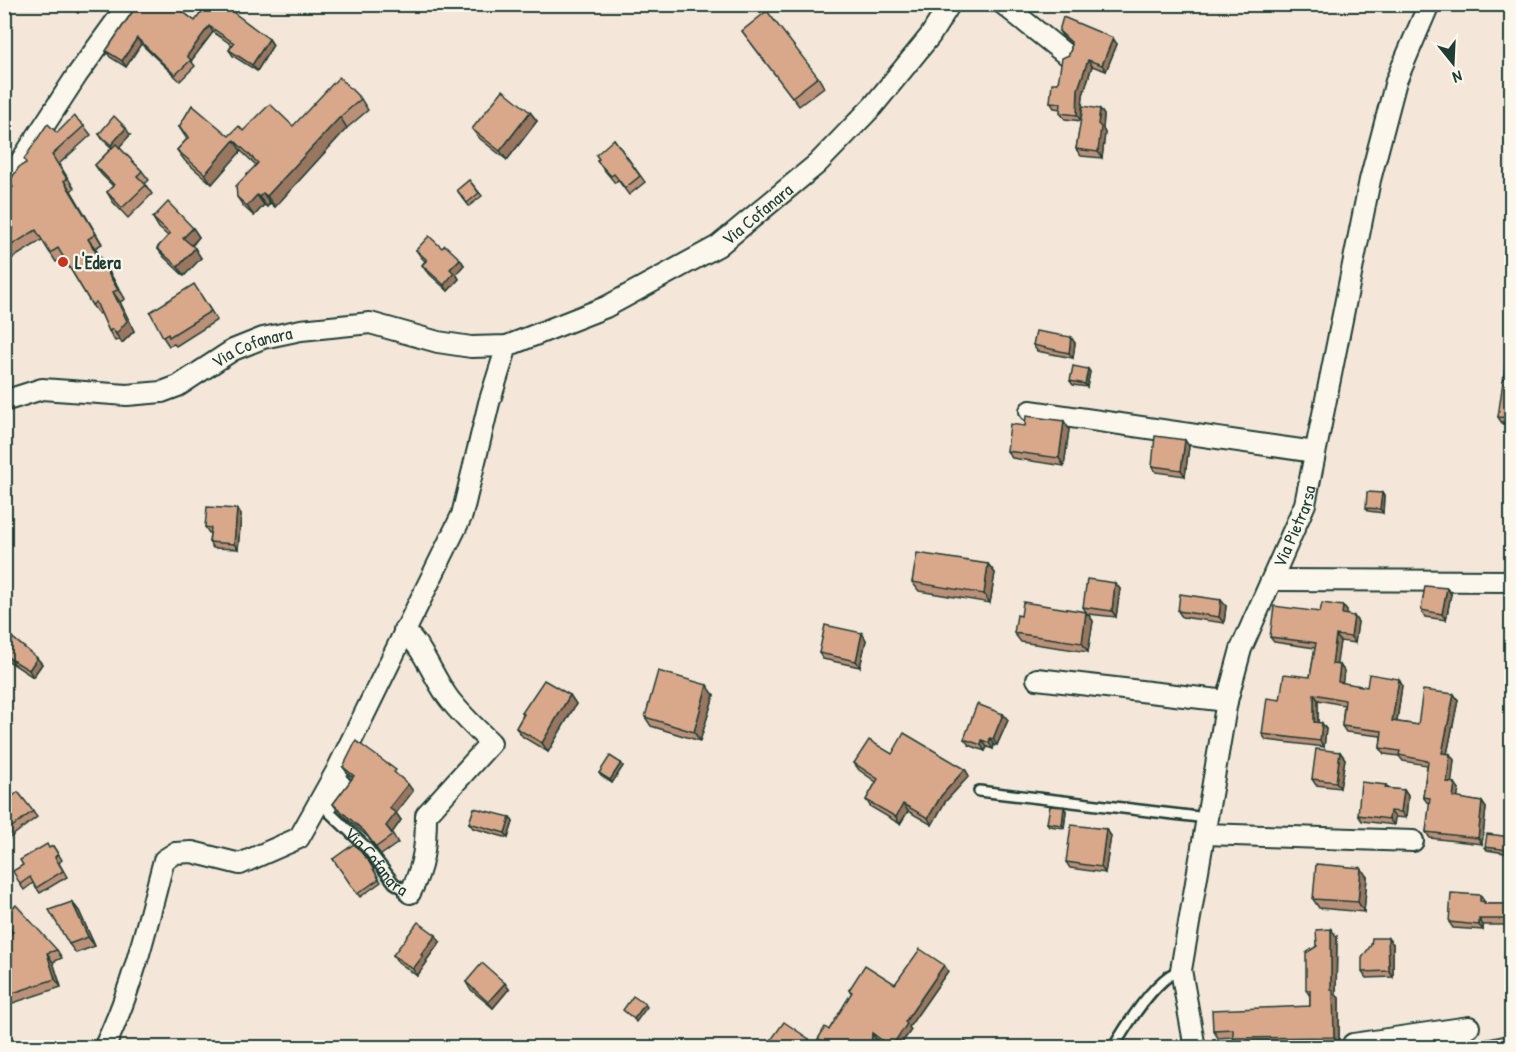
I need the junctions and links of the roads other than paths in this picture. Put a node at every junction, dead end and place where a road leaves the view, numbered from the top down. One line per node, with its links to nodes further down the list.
1 (950, 4): 7 (street, Via Cofanara)
2 (1003, 4): 5 (street)
3 (1429, 4): 10 (street, Via Pietrarsa)
4 (122, 13): 6 (street)
5 (1064, 53)
6 (4, 187)
7 (507, 346): 8 (street, Via Cofanara); 13 (street)
8 (5, 395)
9 (1029, 411): 10 (street)
10 (1315, 452): 11 (street, Via Pietrarsa)
11 (1273, 580): 12 (street); 15 (street, Via Pietrarsa)
12 (1512, 581)
13 (404, 630): 16 (street); 20 (street, Via Cofanara)
14 (1037, 679): 15 (street)
15 (1227, 701): 18 (street, Via Pietrarsa)
16 (336, 772): 20 (lane, Via Cofanara); 23 (street)
17 (979, 791): 18 (lane)
18 (1206, 826): 19 (street); 21 (street, Via Pietrarsa)
19 (1413, 841)
20 (410, 893)
21 (1181, 970): 24 (lane); 25 (street, Via Pietrarsa)
22 (1469, 1027): 26 (street)
23 (104, 1047)
24 (1113, 1047)
25 (1195, 1047)
26 (1354, 1047)

